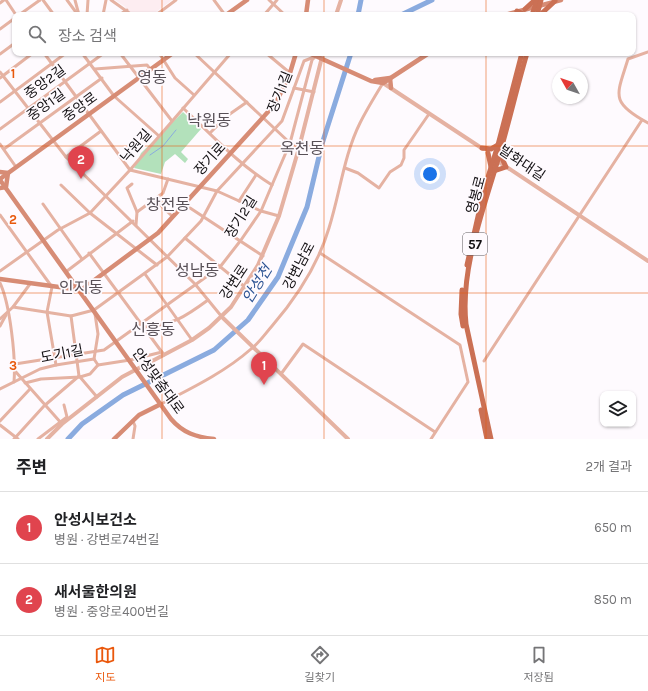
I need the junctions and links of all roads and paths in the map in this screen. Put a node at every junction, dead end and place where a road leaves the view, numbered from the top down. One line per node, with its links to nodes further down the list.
1 (5, 0): 18 (street); 25 (street)
2 (40, 0): 26 (street)
3 (43, 0): 27 (street)
4 (67, 0): 28 (street)
5 (75, 0): 29 (street)
6 (88, 0): 30 (street)
7 (106, 0): 31 (street)
8 (111, 0): 22 (street)
9 (176, 0): 23 (street)
10 (214, 0): 34 (street)
11 (247, 0): 35 (main road)
12 (269, 0): 19 (street)
13 (277, 0): 19 (street)
14 (308, 0): 38 (main road)
15 (341, 0): 39 (street)
16 (536, 0): 20 (main road); 21 (main road)
17 (554, 1): 20 (main road); 41 (main road)
18 (0, 3)
19 (273, 4): 36 (street); 37 (street)
20 (538, 4): 21 (main road)
21 (525, 9): 24 (main road)
22 (127, 10): 32 (street)
23 (162, 10): 33 (street)
24 (517, 11): 40 (main road)
25 (14, 12)
26 (23, 12)
27 (52, 12)
28 (76, 12)
29 (77, 12)
30 (87, 12)
31 (104, 12)
32 (124, 12)
33 (160, 12)
34 (223, 12)
35 (229, 12)
36 (266, 12)
37 (282, 12)
38 (306, 12)
39 (337, 12)
40 (514, 12)
41 (543, 12)
42 (12, 20): 43 (street)
43 (0, 29)
44 (12, 45): 46 (street)
45 (646, 53): 64 (street); 97 (street)
46 (0, 54)
47 (30, 56): 75 (street)
48 (46, 56): 67 (street)
49 (62, 56): 67 (street)
50 (84, 56): 68 (street)
51 (100, 56): 68 (street, 중앙2길)
52 (122, 56): 69 (street)
53 (161, 56): 66 (street)
54 (169, 56): 66 (main road, 중앙로)
55 (197, 56): 73 (street)
56 (228, 56): 73 (street, 낙원길)
57 (270, 56): 74 (street)
58 (295, 56): 74 (main road, 장기로)
59 (316, 56): 65 (main road); 82 (street, 장기1길); 85 (street, 장기2길)
60 (322, 56): 65 (street, 강변로)
61 (424, 56): 77 (main road)
62 (521, 56): 109 (main road, 영봉로 / 57)
63 (525, 56): 115 (main road, 영봉로 / 57)
64 (648, 58)
65 (322, 59): 80 (main road); 86 (street, 강변로)
66 (164, 60): 71 (main road, 중앙로); 87 (street)
67 (51, 63): 79 (street); 84 (street)
68 (90, 63): 70 (street); 79 (street, 중앙2길)
69 (129, 66): 70 (street); 71 (street); 78 (street)
70 (95, 69): 76 (street)
71 (151, 70): 78 (main road, 중앙로)
72 (0, 72): 75 (street)
73 (214, 73): 87 (street, 낙원길); 91 (street)
74 (290, 73): 96 (main road, 장기로)
75 (1, 77): 84 (street)
76 (102, 78): 88 (street, 중앙1길); 89 (street)
77 (390, 78): 80 (main road); 81 (main road); 83 (main road)
78 (139, 79): 89 (main road, 중앙로); 98 (street)
79 (64, 81): 88 (street); 92 (street, 중앙2길)
80 (375, 81): 81 (main road)
81 (383, 84): 83 (street, 발화대길); 121 (street, 강변남로)
82 (294, 88): 85 (street); 102 (street, 장기1길)
83 (391, 88): 95 (street, 발화대길)
84 (15, 90): 90 (street); 92 (street)
85 (305, 90): 86 (street); 107 (street, 장기2길)
86 (314, 92): 110 (street, 강변로)
87 (194, 95): 93 (street, 낙원길)
88 (76, 96): 94 (street); 99 (street, 중앙1길)
89 (114, 96): 94 (main road, 중앙로); 105 (street)
90 (0, 102)
91 (247, 102): 96 (street); 104 (street)
92 (29, 108): 99 (street); 101 (street, 중앙2길)
93 (183, 108): 98 (street, 낙원길); 104 (street)
94 (89, 114): 103 (street); 106 (main road, 중앙로)
95 (429, 114): 111 (street, 발화대길); 121 (street)
96 (263, 117): 102 (street); 113 (main road, 장기로)
97 (642, 120): 100 (street); 145 (street)
98 (172, 121): 105 (street, 낙원길)
99 (40, 123): 106 (street); 112 (street, 중앙1길)
100 (648, 123)
101 (0, 129)
102 (275, 129): 107 (street); 118 (street, 장기1길)
103 (101, 131): 116 (street); 122 (street)
104 (210, 133): 113 (street)
105 (159, 136): 122 (street, 낙원길)
106 (53, 140): 116 (street); 119 (main road, 중앙로)
107 (290, 143): 110 (street); 131 (street, 장기2길)
108 (0, 144): 112 (street)
109 (498, 145): 111 (main road); 117 (main road, 영봉로 / 57)
110 (299, 148): 147 (street, 강변로)
111 (482, 148): 114 (street, 발화대길)
112 (4, 149): 119 (street)
113 (231, 153): 118 (street); 132 (main road, 장기로)
114 (488, 153): 117 (street, 발화대길); 123 (main road)
115 (500, 154): 117 (main road, 영봉로 / 57); 120 (main road)
116 (66, 157): 136 (street)
117 (496, 160): 120 (street, 발화대길); 123 (main road, 영봉로 / 57)
118 (241, 163): 126 (street); 135 (street, 장기1길)
119 (16, 167): 125 (main road, 중앙로)
120 (506, 167): 123 (main road); 145 (street, 발화대길)
121 (346, 168): 160 (street, 강변남로)
122 (130, 170): 127 (street); 136 (street, 낙원길)
123 (493, 170): 235 (main road, 영봉로 / 57); 236 (main road, 영봉로 / 57)
124 (0, 172): 125 (main road)
125 (8, 174): 128 (main road, 중앙로); 133 (main road)
126 (256, 175): 131 (street); 138 (street)
127 (168, 179): 132 (street); 137 (street)
128 (0, 180): 133 (main road, 안성맞춤대로)
129 (132, 184): 142 (street, 낙원길)
130 (61, 185): 143 (street)
131 (272, 185): 141 (street, 장기2길)
132 (201, 186): 135 (street); 140 (main road, 장기로)
133 (6, 187): 134 (main road); 154 (main road, 안성맞춤대로)
134 (0, 188)
135 (217, 191): 138 (street); 146 (street, 장기1길)
136 (106, 196): 143 (street, 낙원길); 149 (street)
137 (154, 199): 142 (street); 148 (street)
138 (239, 201): 141 (street)
139 (43, 204): 151 (street)
140 (184, 204): 146 (street); 148 (main road, 장기로)
141 (261, 211): 147 (street); 156 (street, 장기2길)
142 (136, 212): 150 (street, 낙원길)
143 (90, 213): 151 (street, 낙원길); 152 (street)
144 (0, 215): 158 (street)
145 (580, 215): 164 (street, 발화대길); 205 (street)
146 (204, 216): 153 (street, 장기1길); 156 (street)
147 (279, 216): 161 (street, 강변로)
148 (173, 217): 155 (main road, 장기로)
149 (132, 221): 150 (street); 152 (street)
150 (136, 225): 155 (street)
151 (61, 228): 154 (street, 낙원길); 163 (street)
152 (116, 233): 157 (street); 159 (street)
153 (185, 238): 162 (street, 장기1길); 166 (street)
154 (44, 239): 158 (street, 낙원길); 168 (main road, 안성맞춤대로)
155 (151, 240): 157 (main road, 장기로); 162 (street)
156 (241, 240): 161 (street); 166 (street, 장기2길)
157 (138, 250): 165 (street); 169 (main road, 장기로)
158 (27, 252): 167 (street, 낙원길); 178 (street)
159 (89, 253): 163 (street); 169 (street)
160 (320, 253): 197 (street, 강변남로); 226 (street)
161 (263, 256): 177 (street, 강변로)
162 (167, 257): 165 (street, 장기1길); 175 (street)
163 (82, 259): 168 (street)
164 (648, 261)
165 (157, 265): 170 (street, 장기1길)
166 (220, 267): 175 (street, 장기2길); 177 (street)
167 (0, 271)
168 (66, 271): 172 (main road, 안성맞춤대로)
169 (105, 274): 176 (main road, 장기로); 181 (street)
170 (145, 274): 181 (street, 장기1길); 184 (street)
171 (0, 279): 174 (main road)
172 (74, 281): 179 (main road); 180 (main road, 안성맞춤대로)
173 (0, 283): 188 (street)
174 (30, 284): 178 (main road); 185 (street)
175 (195, 284): 183 (street); 184 (street, 장기2길)
176 (86, 287): 180 (main road, 장기로); 182 (main road)
177 (245, 287): 190 (street, 강변로)
178 (52, 288): 179 (main road); 187 (street)
179 (71, 289): 180 (main road); 182 (main road)
180 (81, 290): 182 (main road, 안성맞춤대로)
181 (119, 292): 186 (street, 장기1길); 193 (street)
182 (85, 296): 186 (main road, 안성맞춤대로)
183 (208, 300): 190 (street); 192 (street)
184 (167, 305): 192 (street); 193 (street, 장기2길)
185 (13, 308): 187 (street); 188 (street)
186 (94, 310): 189 (street); 196 (main road, 안성맞춤대로); 198 (street)
187 (47, 312): 189 (street); 201 (street)
188 (7, 314): 191 (street); 194 (street); 206 (street)
189 (72, 316): 199 (street)
190 (223, 318): 195 (street, 강변로); 197 (street)
191 (0, 319)
192 (178, 320): 193 (street); 195 (street)
193 (142, 325): 196 (street, 장기2길); 200 (street)
194 (0, 326)
195 (192, 340): 200 (street, 강변로)
196 (116, 341): 198 (street, 장기2길); 203 (main road, 안성맞춤대로)
197 (253, 348): 211 (street); 219 (street, 강변남로)
198 (96, 351): 199 (street, 장기2길); 202 (street)
199 (77, 353): 201 (street, 장기2길); 204 (street)
200 (163, 354): 203 (street, 도기1길); 210 (street, 강변로)
201 (54, 357): 206 (street, 장기2길); 207 (street)
202 (94, 359): 204 (street, 도기1길); 208 (street, 도기1길)
203 (130, 360): 208 (street, 도기1길); 210 (main road, 안성맞춤대로)
204 (78, 361): 207 (street, 도기1길); 212 (street)
205 (484, 361)
206 (15, 364): 209 (street)
207 (56, 365): 213 (street, 도기1길)
208 (98, 365): 212 (street)
209 (15, 371): 213 (street); 214 (street)
210 (137, 371): 218 (street, 강변로); 219 (main road, 안성맞춤대로)
211 (281, 374): 226 (street); 233 (street)
212 (80, 376): 215 (street); 218 (street); 221 (street)
213 (21, 379): 214 (street, 도기1길); 215 (street)
214 (14, 382): 216 (street, 도기1길)
215 (24, 383): 217 (street)
216 (0, 389)
217 (30, 389): 221 (street); 222 (street)
218 (97, 396): 224 (street, 강변로)
219 (160, 403): 223 (main road); 232 (main road, 안성맞춤대로)
220 (64, 405): 224 (street)
221 (44, 406): 224 (street); 227 (street)
222 (0, 421)
223 (133, 421): 230 (main road); 231 (street)
224 (61, 424): 228 (street); 229 (street, 강변로)
225 (0, 425): 227 (street)
226 (435, 432): 234 (street)
227 (16, 438)
228 (38, 439)
229 (47, 439)
230 (114, 439)
231 (133, 439)
232 (214, 439)
233 (348, 439)
234 (431, 439)
235 (487, 439)
236 (491, 439)

